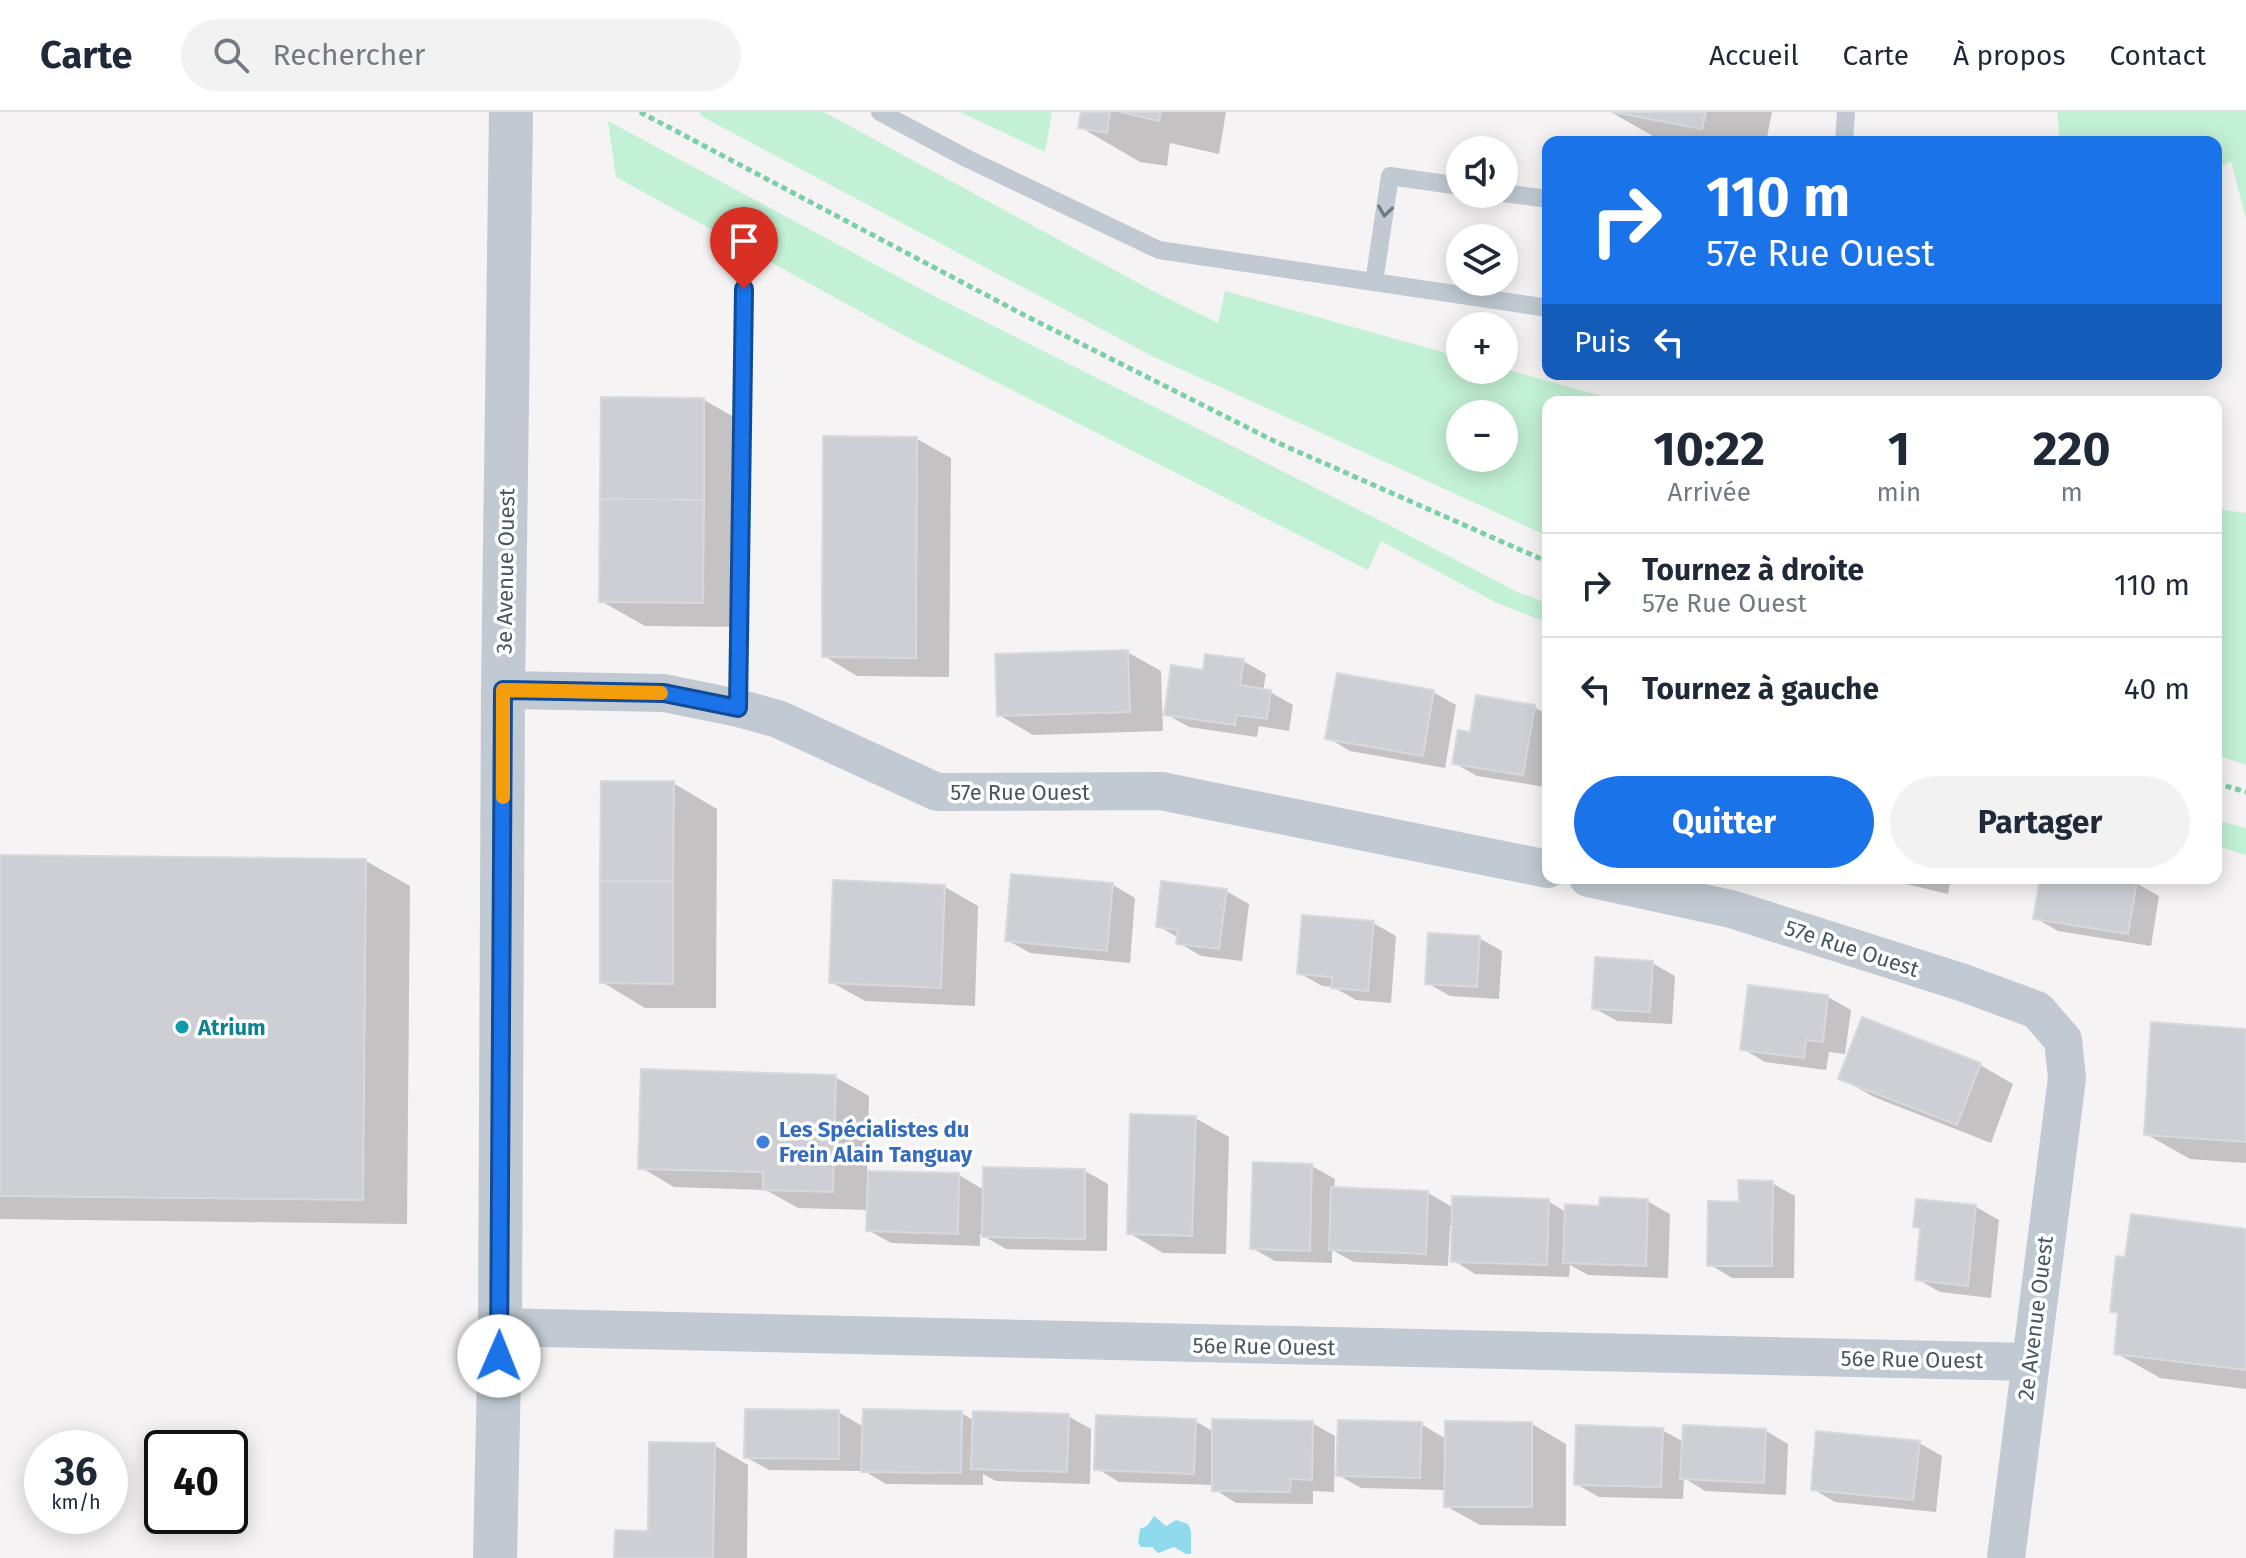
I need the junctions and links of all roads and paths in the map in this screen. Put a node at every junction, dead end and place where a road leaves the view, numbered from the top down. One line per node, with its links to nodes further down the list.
1 (511, 112): 13 (street, 3e Avenue Ouest)
2 (640, 112): 12 (path)
3 (880, 112): 9 (lane)
4 (1846, 112): 5 (lane)
5 (1844, 136)
6 (1446, 184): 9 (lane, one-way to 9)
7 (1518, 195): 8 (lane)
8 (1542, 198)
9 (1374, 282): 11 (lane)
10 (744, 289): 14 (lane)
11 (1542, 307)
12 (1542, 559)
13 (503, 690): 14 (street, 57e Rue Ouest); 20 (street, 3e Avenue Ouest)
14 (738, 708): 17 (street, 57e Rue Ouest)
15 (2222, 785): 16 (path)
16 (2246, 792)
17 (1542, 868)
18 (1616, 884): 19 (street, 57e Rue Ouest)
19 (2067, 1078): 21 (street, 2e Avenue Ouest)
20 (500, 1327): 21 (street, 56e Rue Ouest); 22 (street, 3e Avenue Ouest)
21 (2029, 1362): 23 (street, 2e Avenue Ouest)
22 (495, 1558)
23 (2006, 1558)

